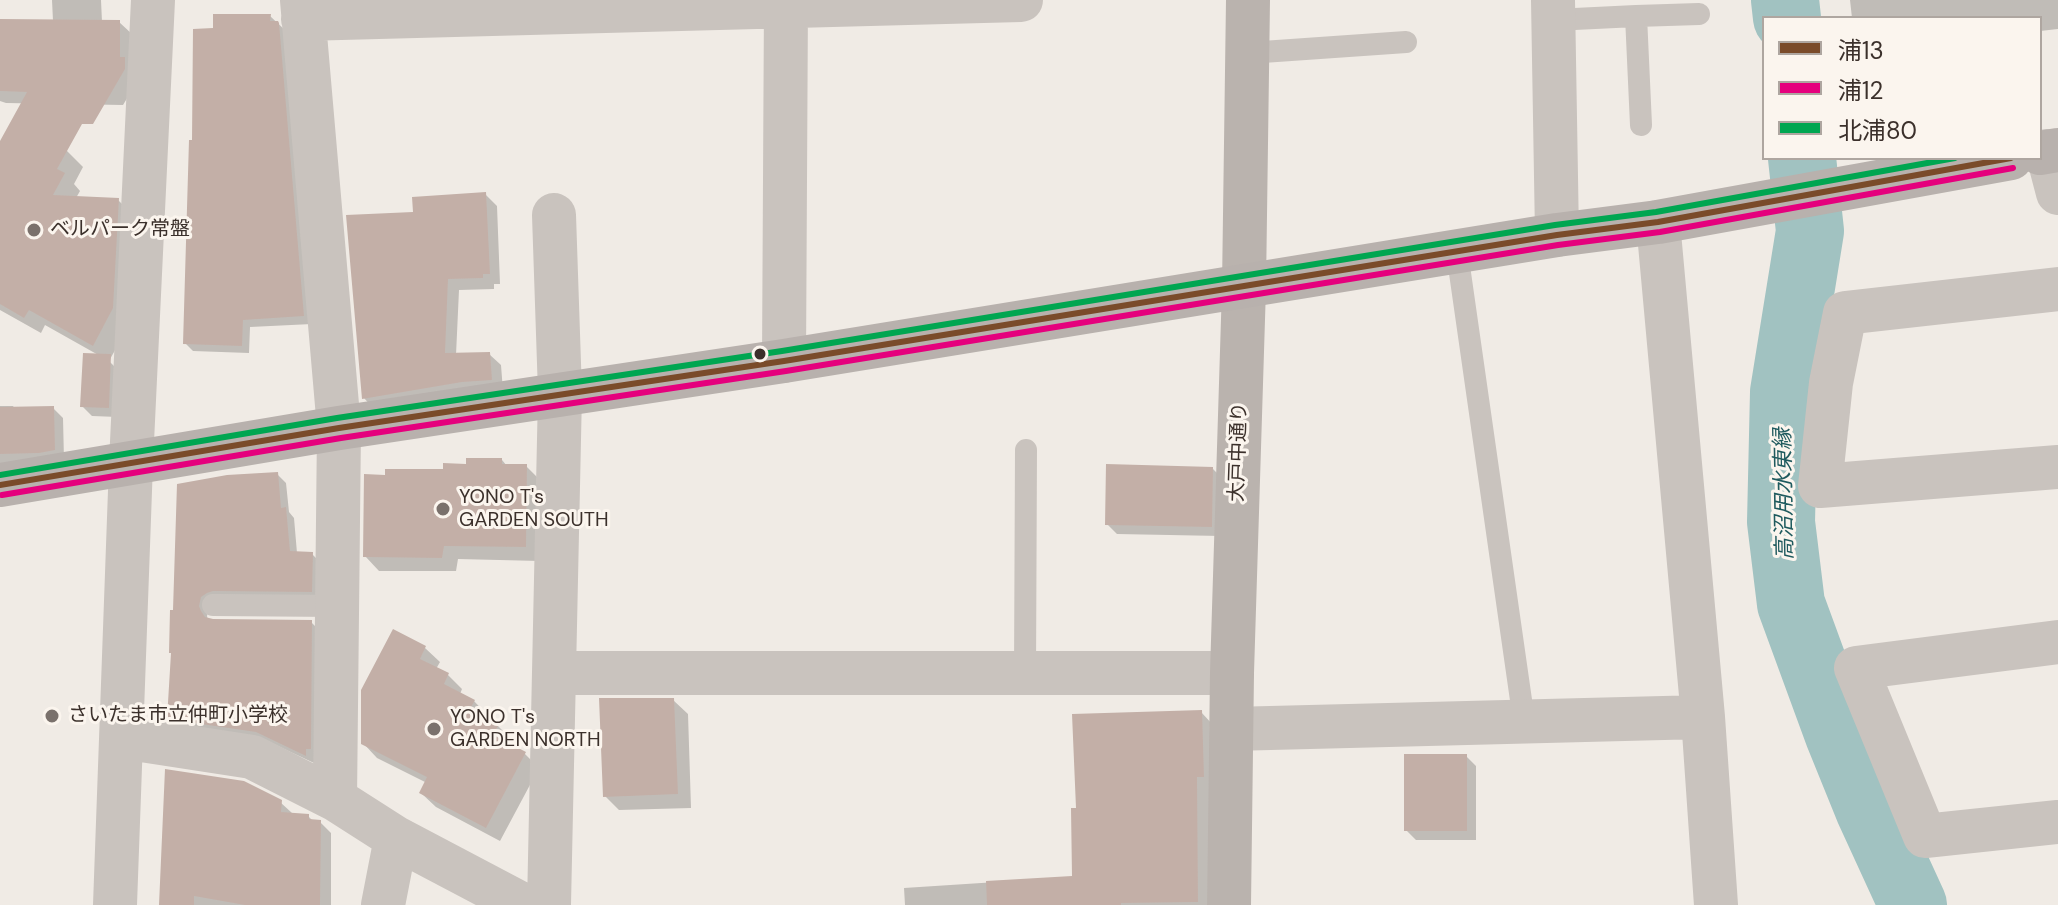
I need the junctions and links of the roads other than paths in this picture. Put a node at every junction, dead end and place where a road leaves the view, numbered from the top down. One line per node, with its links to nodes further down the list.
1 (153, 0): 25 (street)
2 (1021, 0): 4 (street)
3 (1248, 0): 10 (street, 大戸中通り)
4 (786, 3): 5 (street); 21 (street)
5 (302, 10): 23 (street)
6 (1554, 10): 8 (lane); 17 (street)
7 (1699, 14): 8 (lane)
8 (1636, 16): 11 (lane)
9 (1406, 42): 10 (lane)
10 (1248, 53): 19 (street, 大戸中通り)
11 (1641, 125)
12 (2042, 159): 14 (street)
13 (2000, 160): 16 (main road)
14 (2058, 193)
15 (554, 215): 22 (street)
16 (1658, 222): 17 (main road); 34 (street)
17 (1557, 235): 18 (main road)
18 (1457, 252): 19 (main road); 35 (lane)
19 (1244, 287): 21 (main road); 33 (street, 大戸中通り)
20 (2058, 289): 26 (street)
21 (784, 361): 22 (main road)
22 (560, 393): 23 (main road); 31 (street)
23 (339, 428): 25 (main road); 29 (street)
24 (1026, 450): 32 (lane)
25 (131, 463): 27 (main road); 37 (street)
26 (2058, 467)
27 (0, 485)
28 (213, 605): 29 (lane)
29 (337, 606): 38 (street)
30 (2058, 642): 39 (street)
31 (554, 673): 32 (street); 44 (street)
32 (1025, 673): 33 (street)
33 (1232, 673): 36 (street, 大戸中通り)
34 (1703, 717): 35 (street); 46 (street)
35 (1524, 721): 36 (street)
36 (1231, 729): 45 (street, 大戸中通り)
37 (122, 737): 38 (street); 41 (street)
38 (335, 799): 40 (street)
39 (2058, 822)
40 (396, 838): 42 (street); 43 (street)
41 (115, 905)
42 (383, 905)
43 (523, 905)
44 (549, 905)
45 (1229, 905)
46 (1716, 905)

